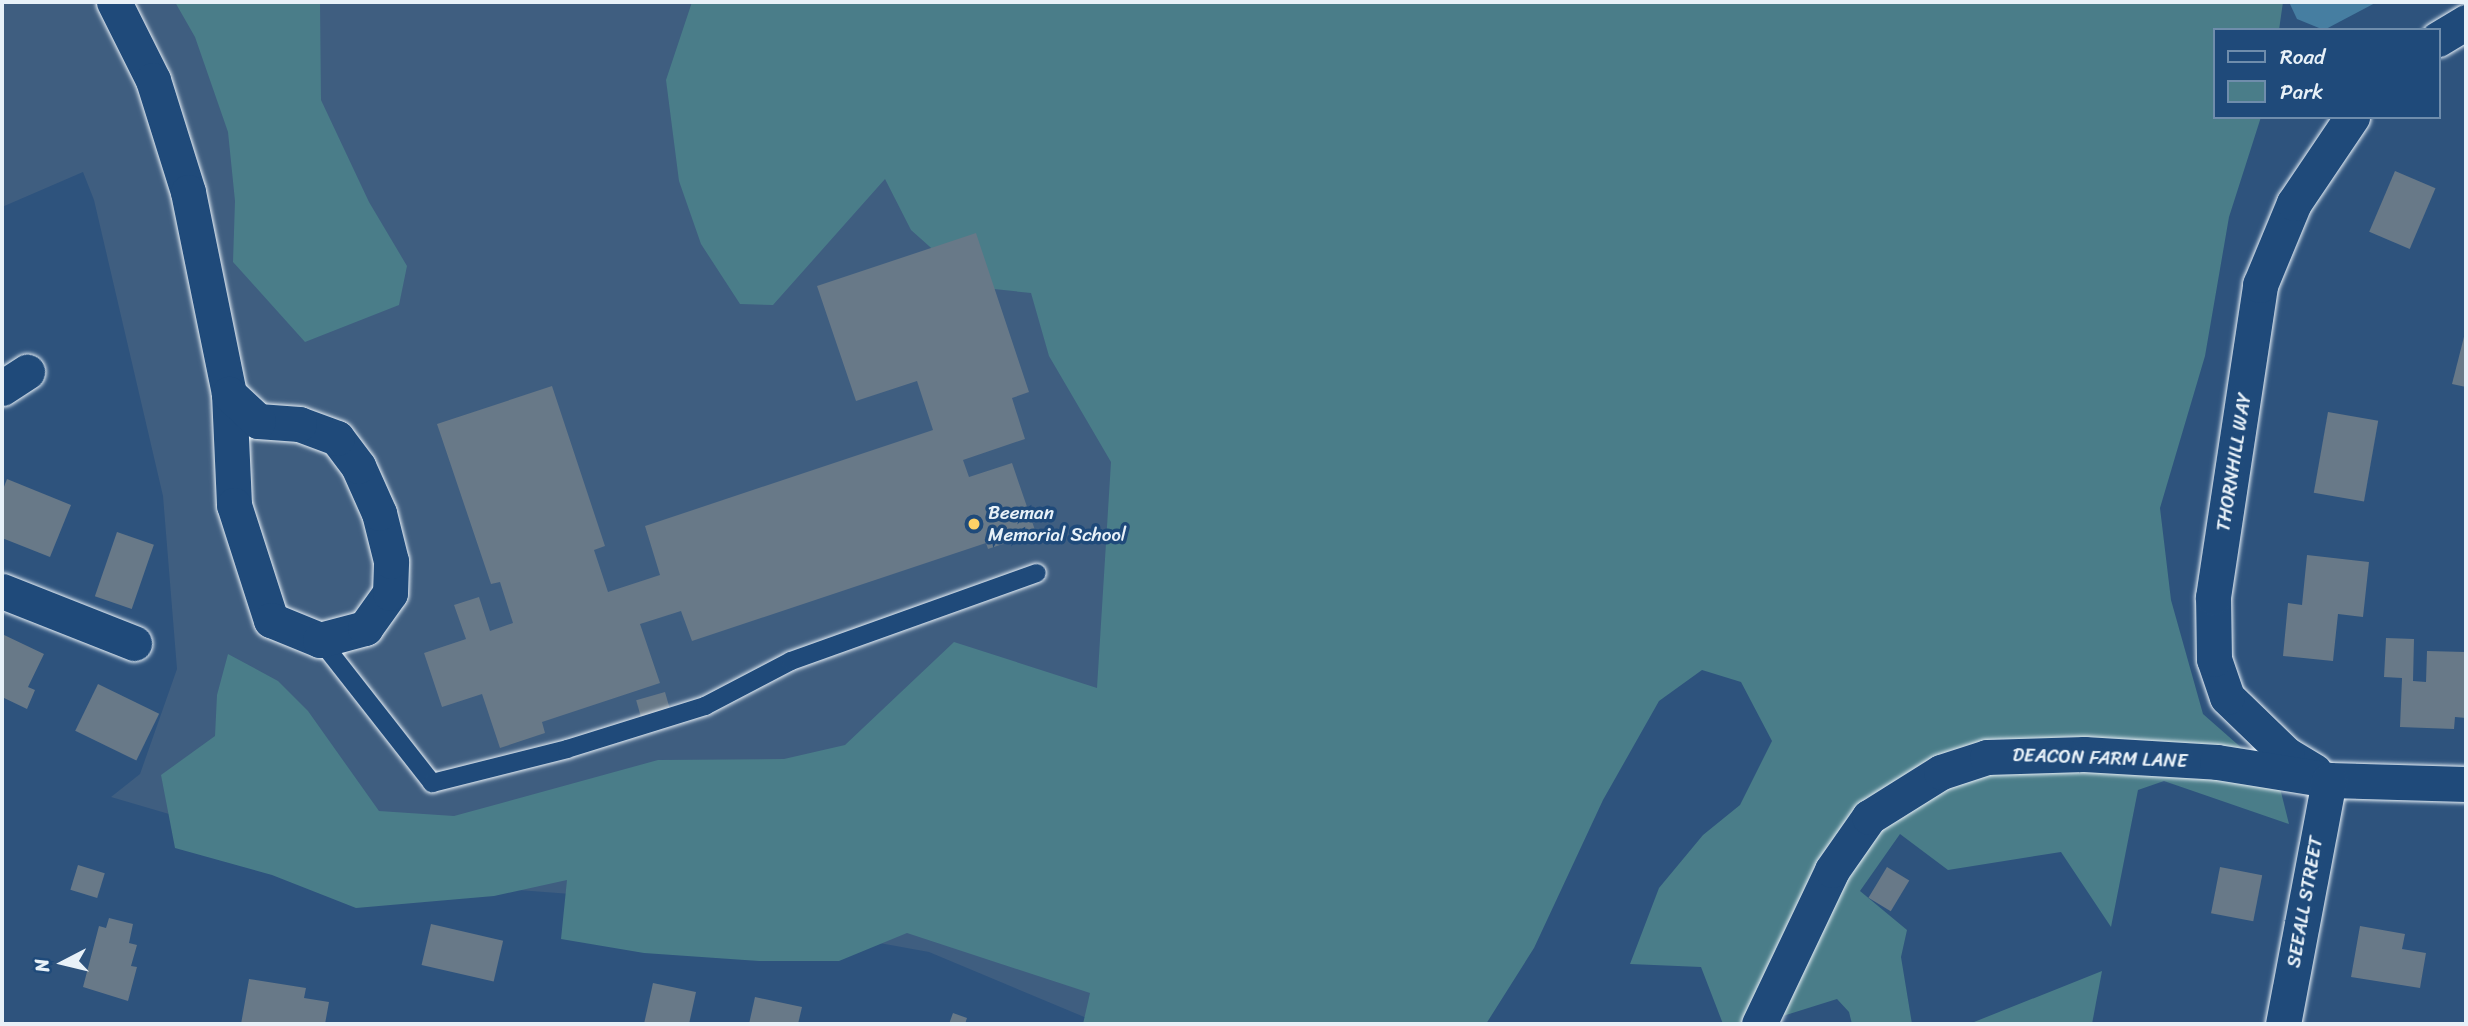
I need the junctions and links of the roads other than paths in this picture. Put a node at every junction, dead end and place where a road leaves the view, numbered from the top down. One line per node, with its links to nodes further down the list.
1 (114, 2): 5 (street)
2 (2466, 22): 3 (street)
3 (2440, 38)
4 (2351, 119): 10 (street, THORNHILL WAY)
5 (229, 394): 8 (street); 8 (street)
6 (1037, 573): 8 (lane)
7 (2, 591): 9 (street)
8 (320, 640)
9 (134, 643)
10 (2329, 780): 11 (street, DEACON FARM LANE); 12 (street, DEACON FARM LANE); 13 (street, SEEALL STREET)
11 (2466, 784)
12 (1759, 1024)
13 (2283, 1024)

